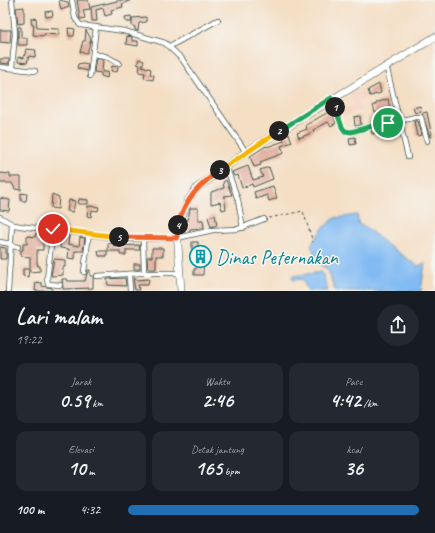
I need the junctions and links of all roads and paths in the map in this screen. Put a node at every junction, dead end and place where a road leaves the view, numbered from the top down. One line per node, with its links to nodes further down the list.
1 (12, 0): 11 (street)
2 (72, 0): 4 (street)
3 (218, 20): 6 (street)
4 (96, 27): 6 (street); 7 (street)
5 (435, 36): 9 (main road)
6 (170, 46): 18 (street)
7 (92, 54): 8 (street); 13 (street)
8 (119, 63)
9 (386, 65): 14 (main road); 15 (street)
10 (0, 67): 11 (street)
11 (12, 67): 12 (street)
12 (35, 71)
13 (90, 76)
14 (331, 98): 16 (street); 18 (main road)
15 (400, 121): 16 (street); 17 (street)
16 (402, 131): 19 (street)
17 (426, 141)
18 (246, 152): 20 (main road)
19 (408, 157)
20 (226, 166): 24 (street); 27 (main road)
21 (0, 217): 23 (street)
22 (264, 219): 24 (street); 30 (path)
23 (13, 224): 25 (street); 31 (street)
24 (243, 228): 27 (street)
25 (53, 229): 26 (street); 38 (street)
26 (89, 233): 28 (street); 33 (street)
27 (177, 238): 28 (street); 35 (main road)
28 (144, 239): 34 (street)
29 (0, 242): 31 (street)
30 (313, 242)
31 (11, 245): 32 (street); 39 (street)
32 (18, 247)
33 (84, 272)
34 (144, 273): 35 (street); 36 (street)
35 (180, 273): 41 (main road)
36 (129, 275): 37 (street); 40 (street)
37 (97, 276)
38 (60, 285)
39 (8, 291)
40 (130, 291)
41 (181, 291)

